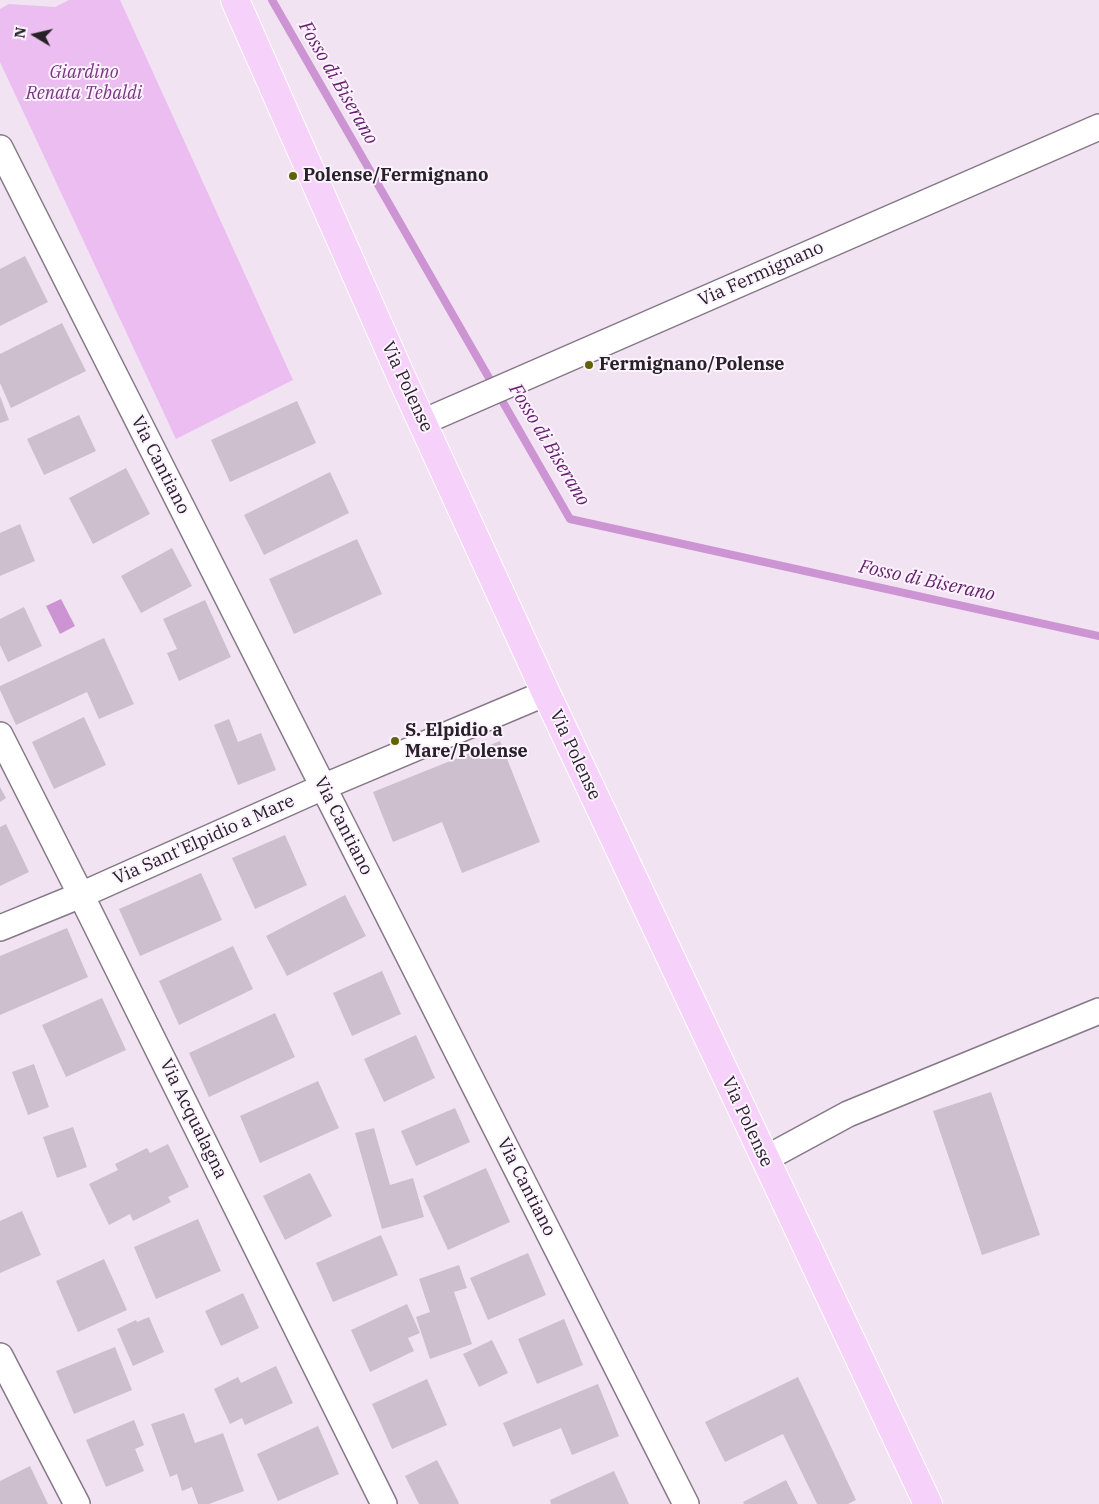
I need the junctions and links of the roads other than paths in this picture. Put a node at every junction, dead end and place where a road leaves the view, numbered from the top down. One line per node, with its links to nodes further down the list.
1 (235, 0): 4 (main road, Via Polense)
2 (1099, 126): 4 (street, Via Fermignano)
3 (0, 148): 7 (street, Via Cantiano)
4 (423, 422): 5 (main road, Via Polense)
5 (546, 693): 7 (street, Via Sant'Elpidio a Mare); 11 (main road, Via Polense)
6 (0, 735): 8 (street, Via Acqualagna)
7 (323, 787): 8 (street, Via Sant'Elpidio a Mare); 15 (street, Via Cantiano)
8 (81, 895): 9 (street, Via Sant'Elpidio a Mare); 14 (street, Via Acqualagna)
9 (0, 928)
10 (1099, 1011): 11 (street)
11 (765, 1159): 16 (main road, Via Polense)
12 (0, 1356): 13 (street)
13 (77, 1504)
14 (384, 1504)
15 (686, 1504)
16 (928, 1504)

